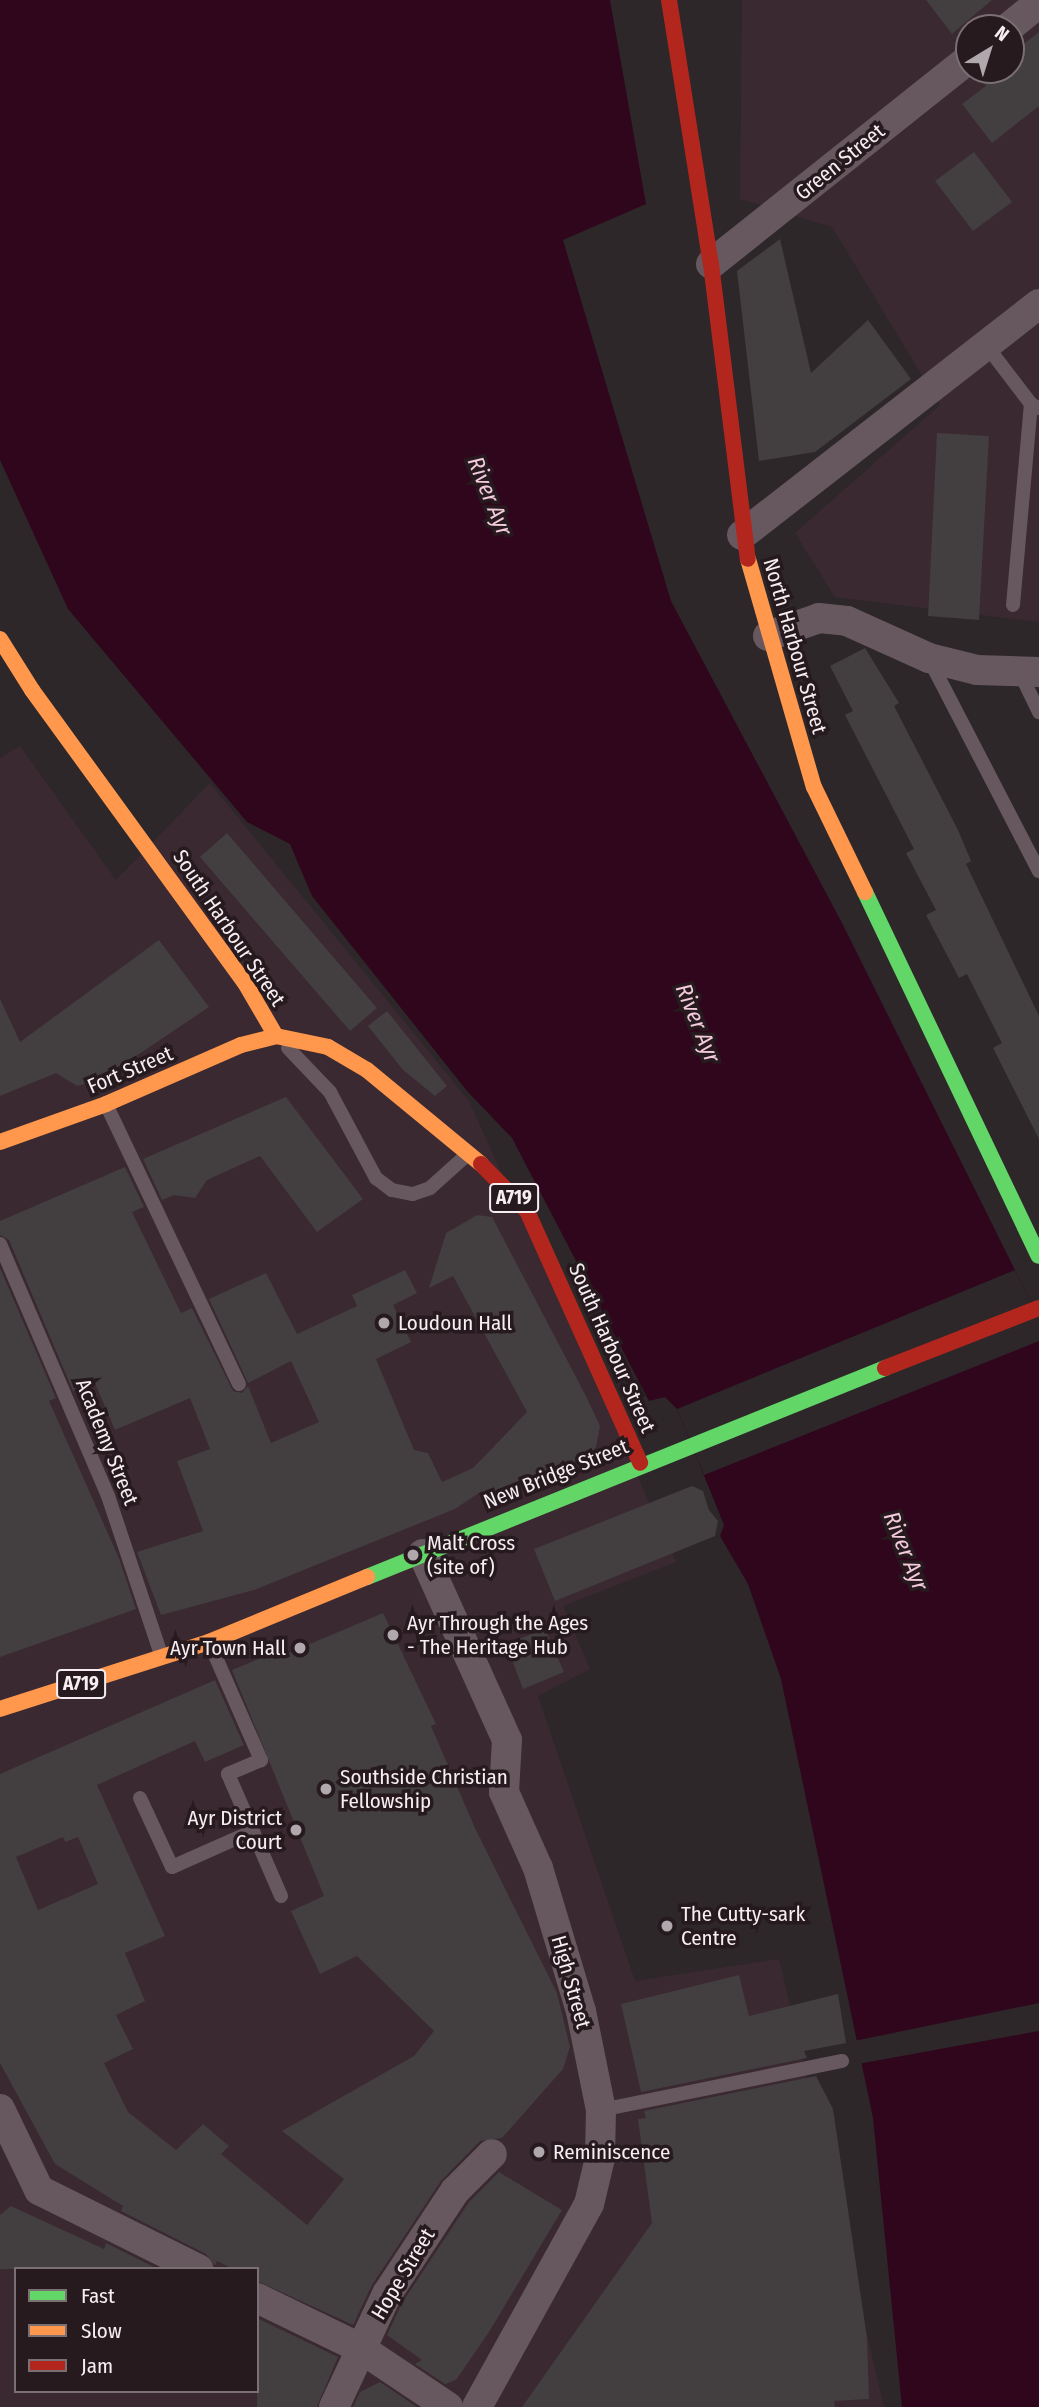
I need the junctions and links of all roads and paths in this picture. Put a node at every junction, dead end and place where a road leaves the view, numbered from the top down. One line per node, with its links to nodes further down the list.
1 (669, 0): 5 (main road, North Harbour Street)
2 (1039, 3): 3 (street)
3 (1025, 14)
4 (955, 70): 5 (street, Green Street)
5 (711, 264): 9 (main road, North Harbour Street)
6 (1039, 304): 7 (street)
7 (986, 345): 8 (lane); 9 (street)
8 (1035, 406): 10 (lane)
9 (742, 535): 11 (main road, North Harbour Street)
10 (1013, 605)
11 (768, 636): 13 (street); 22 (main road, North Harbour Street)
12 (0, 639): 17 (main road, South Harbour Street)
13 (929, 658): 14 (street); 16 (lane)
14 (1029, 671): 15 (lane)
15 (1039, 712)
16 (1039, 871)
17 (276, 1036): 18 (main road, Fort Street / A719); 20 (main road, South Harbour Street / A719); 20 (lane)
18 (106, 1104): 19 (main road, Fort Street / A719); 24 (lane)
19 (0, 1142)
20 (470, 1152): 25 (main road, South Harbour Street / A719)
21 (0, 1244): 28 (lane, Academy Street)
22 (1039, 1256)
23 (1039, 1308): 25 (main road, New Bridge Street / A719)
24 (239, 1384)
25 (640, 1463): 26 (main road, New Bridge Street / A719)
26 (423, 1554): 27 (main road, New Bridge Street / A719); 35 (street, High Street)
27 (209, 1642): 28 (main road, A719); 31 (lane)
28 (163, 1660): 29 (main road, A719)
29 (0, 1709)
30 (140, 1798): 31 (lane)
31 (253, 1830): 32 (lane)
32 (281, 1896)
33 (842, 2061): 35 (lane)
34 (0, 2109): 37 (street)
35 (601, 2110): 42 (street, High Street)
36 (492, 2154): 39 (street, Hope Street)
37 (194, 2267)
38 (259, 2299): 39 (street)
39 (360, 2348): 40 (street, Hope Street); 41 (street)
40 (334, 2407)
41 (448, 2407)
42 (477, 2407)

